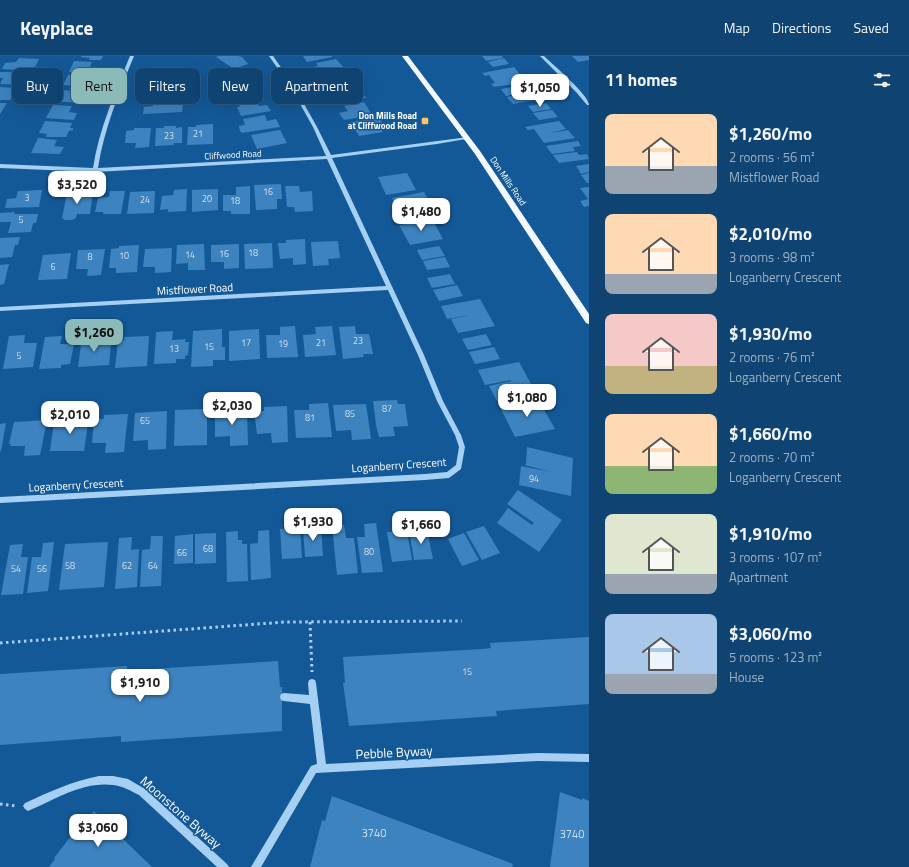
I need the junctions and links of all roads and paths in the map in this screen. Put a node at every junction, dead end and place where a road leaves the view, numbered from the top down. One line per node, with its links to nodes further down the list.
1 (132, 56): 9 (street)
2 (271, 56): 7 (street, Loganberry Crescent)
3 (405, 56): 6 (main road, Don Mills Road)
4 (542, 56): 5 (street)
5 (589, 104)
6 (466, 138): 7 (street, Cliffwood Road); 12 (main road, Don Mills Road)
7 (330, 157): 9 (street, Cliffwood Road); 10 (street, Loganberry Crescent)
8 (0, 166): 9 (street, Cliffwood Road)
9 (95, 170)
10 (390, 288): 11 (street, Mistflower Road); 13 (street, Loganberry Crescent)
11 (0, 309)
12 (589, 321)
13 (0, 500)
14 (462, 621): 15 (path)
15 (310, 622): 16 (path); 17 (path)
16 (0, 644)
17 (312, 683): 19 (street)
18 (284, 697): 19 (street)
19 (314, 700): 21 (street)
20 (589, 758): 21 (street, Pebble Byway)
21 (322, 769): 24 (street)
22 (28, 806): 23 (street, Moonstone Byway)
23 (224, 867)
24 (256, 867)

